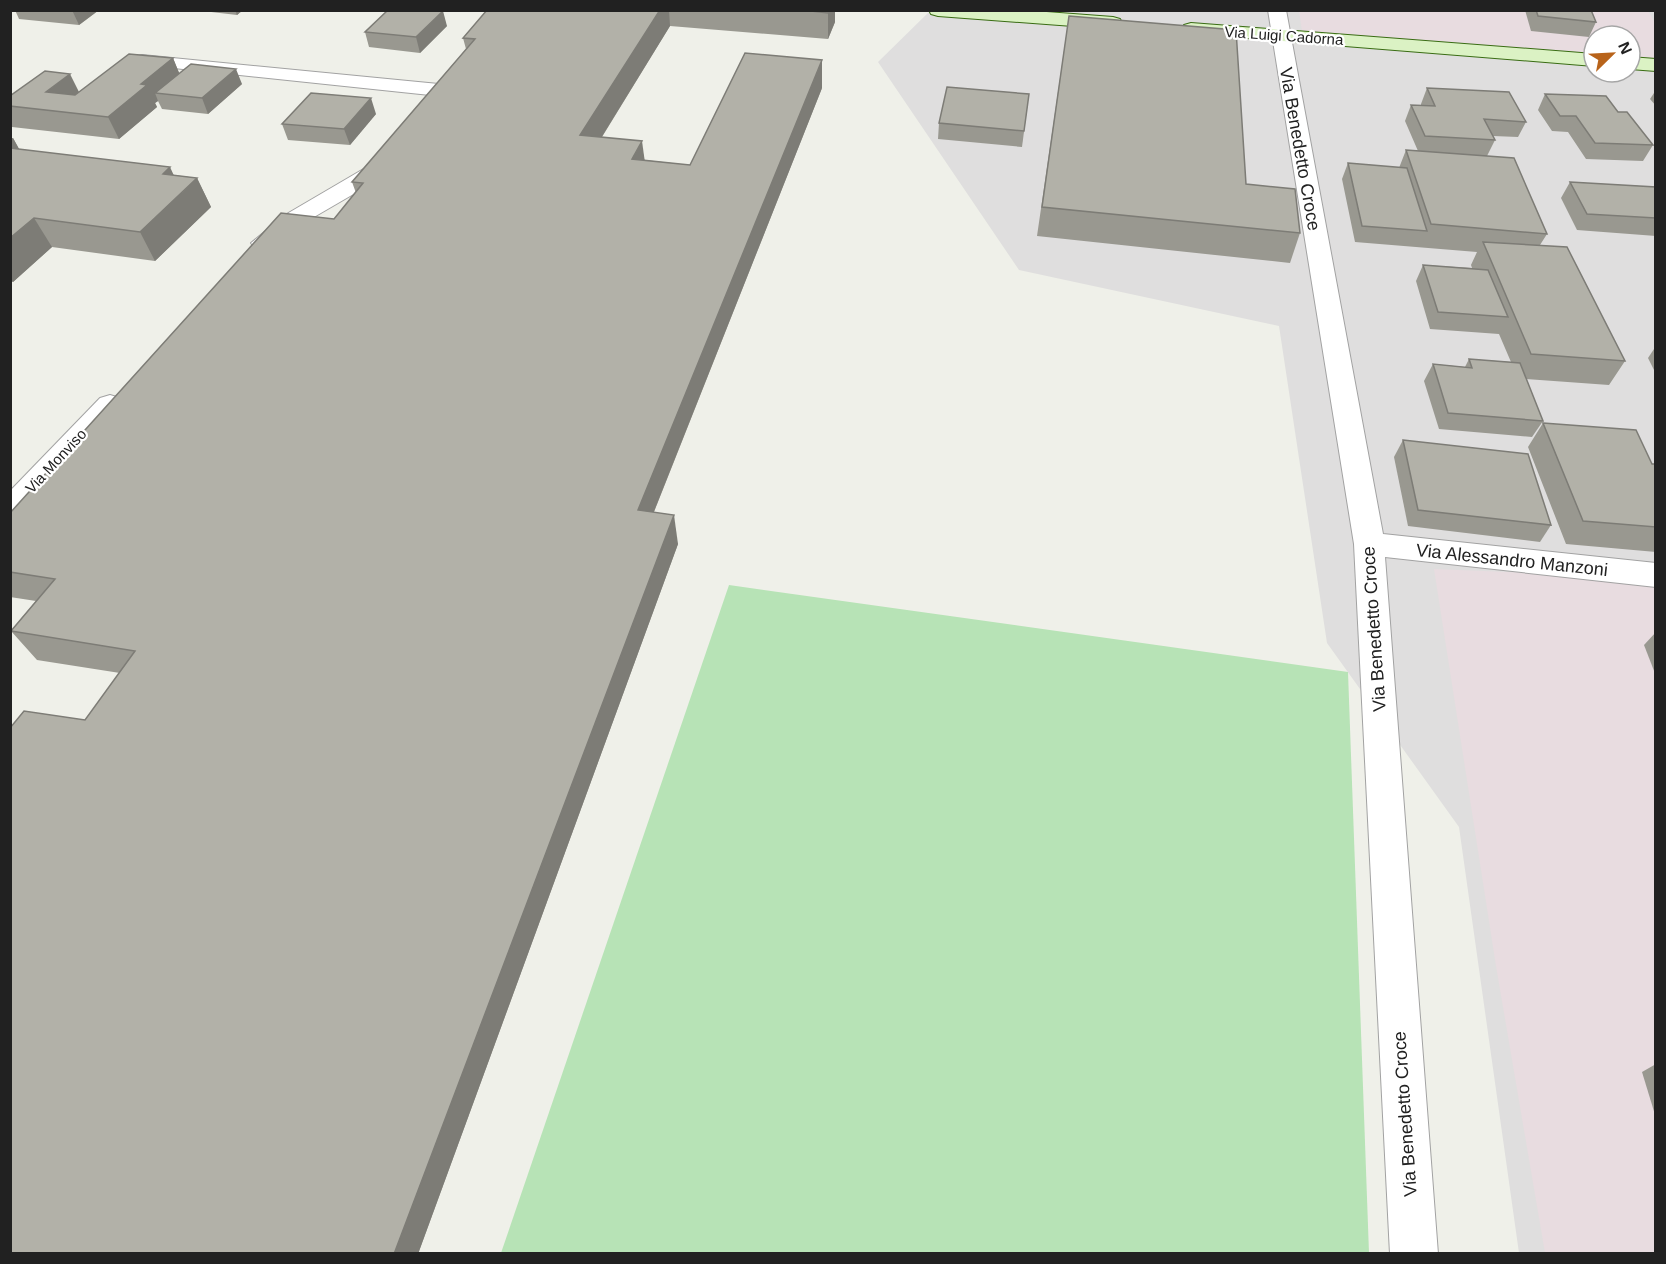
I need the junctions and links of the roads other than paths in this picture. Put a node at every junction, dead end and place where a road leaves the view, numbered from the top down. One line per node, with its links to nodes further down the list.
1 (938, 10): 3 (street)
2 (1279, 23): 4 (street, Via Luigi Cadorna); 5 (street, Via Luigi Cadorna); 12 (street, Via Benedetto Croce)
3 (1127, 24)
4 (1174, 28)
5 (1582, 59)
6 (142, 60): 7 (lane)
7 (449, 91)
8 (408, 147): 9 (street)
9 (245, 261)
10 (124, 390): 11 (street, Via Monviso)
11 (10, 510)
12 (1369, 544): 13 (street, Via Alessandro Manzoni); 14 (street, Via Benedetto Croce)
13 (1656, 575)
14 (1414, 1254)

